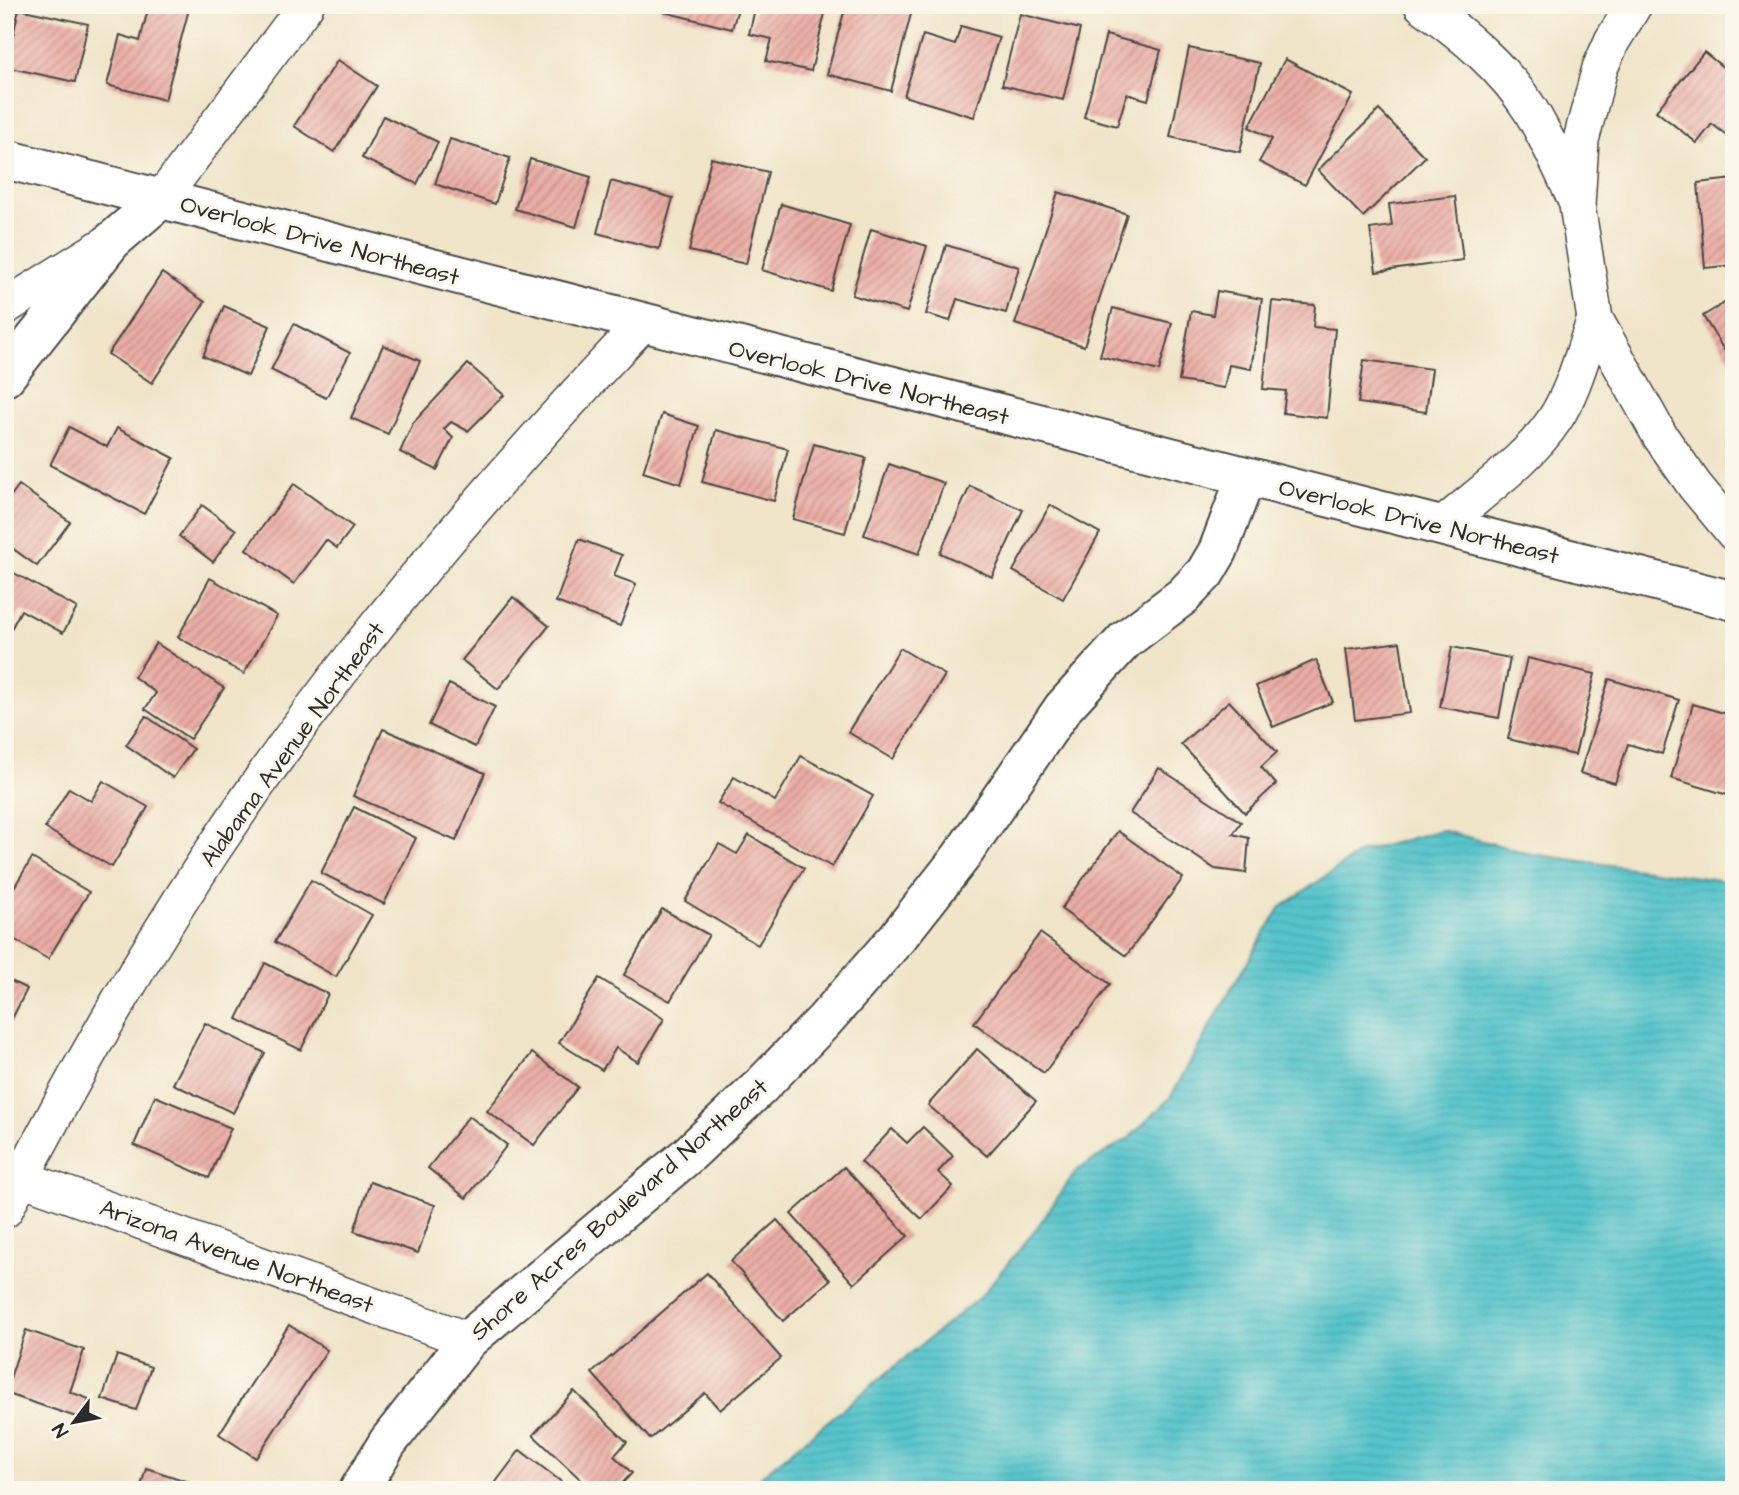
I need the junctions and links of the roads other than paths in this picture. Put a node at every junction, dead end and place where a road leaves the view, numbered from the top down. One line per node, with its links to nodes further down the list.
1 (306, 5): 5 (street)
2 (1422, 5): 6 (street)
3 (1634, 5): 6 (street)
4 (5, 159): 5 (street, Overlook Drive Northeast)
5 (161, 199): 7 (street); 10 (street, Overlook Drive Northeast)
6 (1577, 205): 9 (street)
7 (111, 241): 8 (street); 11 (street)
8 (5, 307)
9 (1595, 319): 13 (street); 14 (street)
10 (642, 324): 12 (street, Overlook Drive Northeast); 16 (street, Alabama Avenue Northeast)
11 (5, 377)
12 (1246, 477): 13 (street, Overlook Drive Northeast); 18 (street, Shore Acres Boulevard Northeast)
13 (1441, 527): 15 (street, Overlook Drive Northeast)
14 (1734, 533)
15 (1734, 601)
16 (13, 1175): 17 (street, Alabama Avenue Northeast); 18 (street, Arizona Avenue Northeast)
17 (5, 1210)
18 (468, 1340): 19 (street, Shore Acres Boulevard Northeast)
19 (359, 1490)

